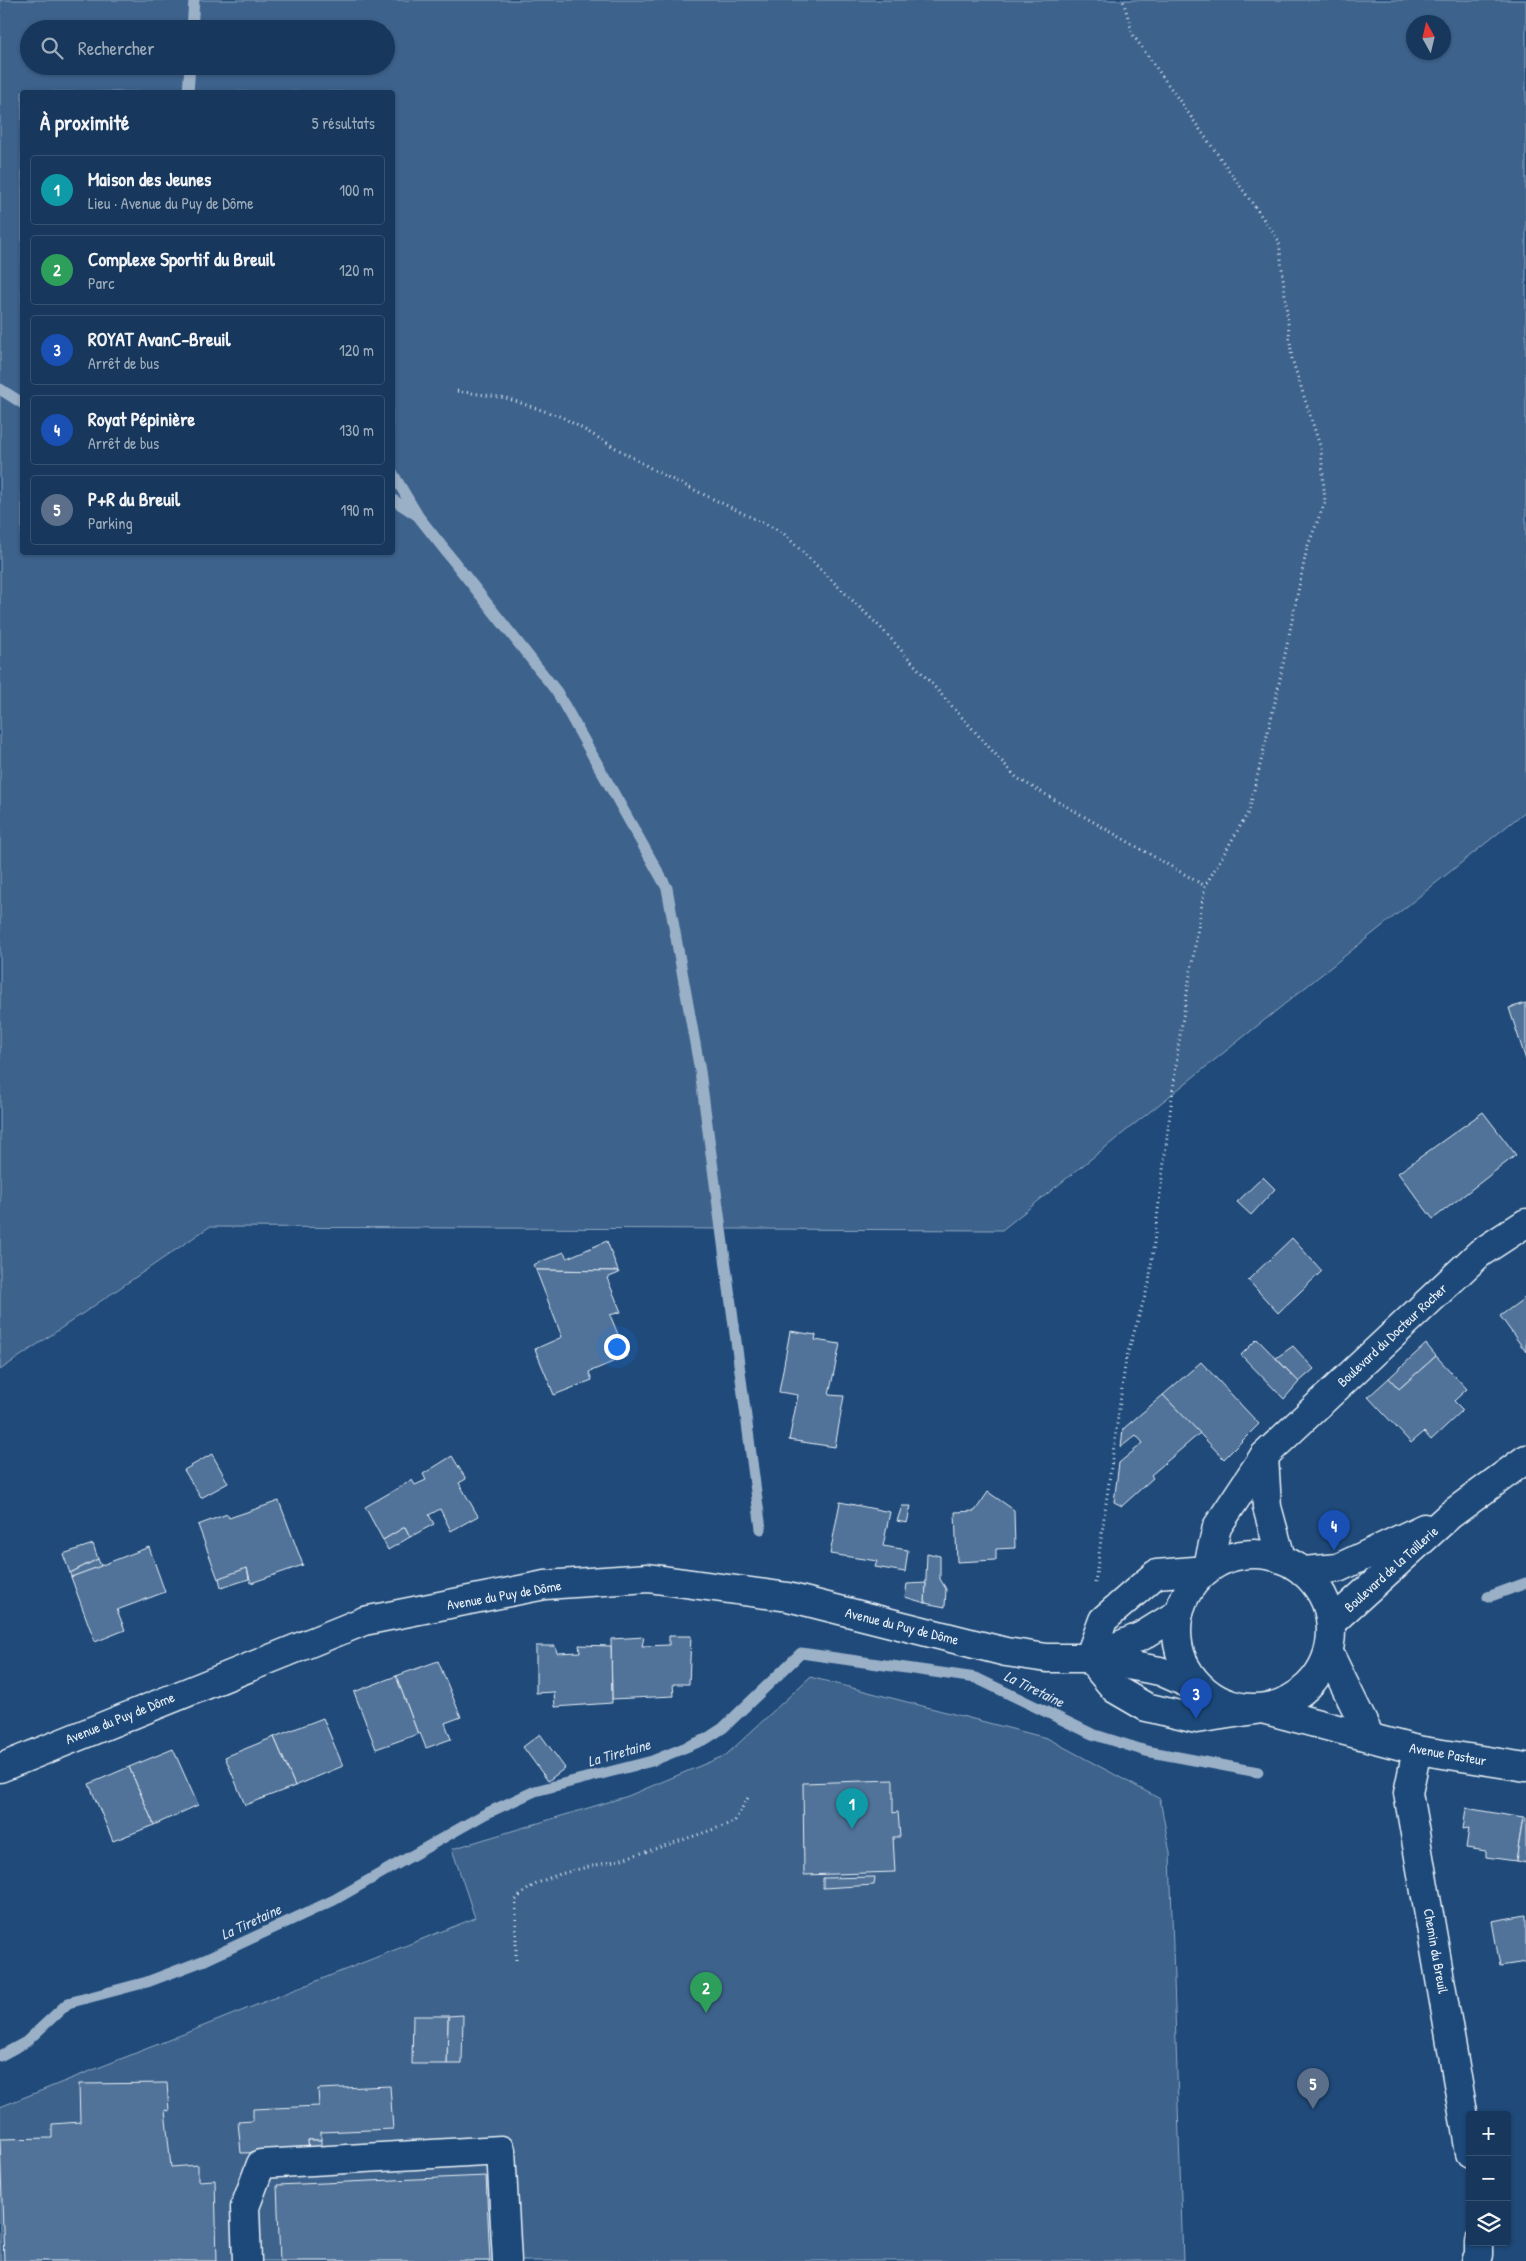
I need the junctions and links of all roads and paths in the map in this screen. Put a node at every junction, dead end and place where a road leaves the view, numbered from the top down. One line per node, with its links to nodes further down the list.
1 (1123, 0): 3 (path)
2 (457, 391): 3 (path)
3 (1205, 886): 10 (path)
4 (1526, 1223): 5 (main road, Boulevard du Docteur Rocher)
5 (1264, 1456): 8 (main road); 9 (main road, Boulevard du Docteur Rocher)
6 (1526, 1459): 7 (main road, Boulevard de la Taillerie)
7 (1450, 1515): 8 (main road, Boulevard de la Taillerie); 12 (main road, Boulevard de la Taillerie)
8 (1292, 1564): 9 (main road); 12 (main road)
9 (1207, 1570): 11 (main road); 14 (main road)
10 (1094, 1590)
11 (1179, 1613): 14 (main road, Avenue du Puy de Dôme); 15 (main road)
12 (1332, 1622): 13 (main road)
13 (1329, 1653): 16 (main road); 17 (main road)
14 (1089, 1658): 15 (main road, Avenue du Puy de Dôme); 16 (main road); 20 (main road, Avenue du Puy de Dôme)
15 (1203, 1690): 16 (main road)
16 (1262, 1709): 17 (main road, Avenue Pasteur)
17 (1370, 1737): 18 (main road, Avenue Pasteur)
18 (1417, 1750): 19 (main road, Avenue Pasteur); 23 (main road, Chemin du Breuil)
19 (1526, 1767)
20 (0, 1768)
21 (749, 1796): 22 (path)
22 (516, 1960)
23 (1466, 2130)
24 (1479, 2246): 27 (main road)
25 (247, 2261): 26 (main road)
26 (507, 2261)
27 (1476, 2261)

